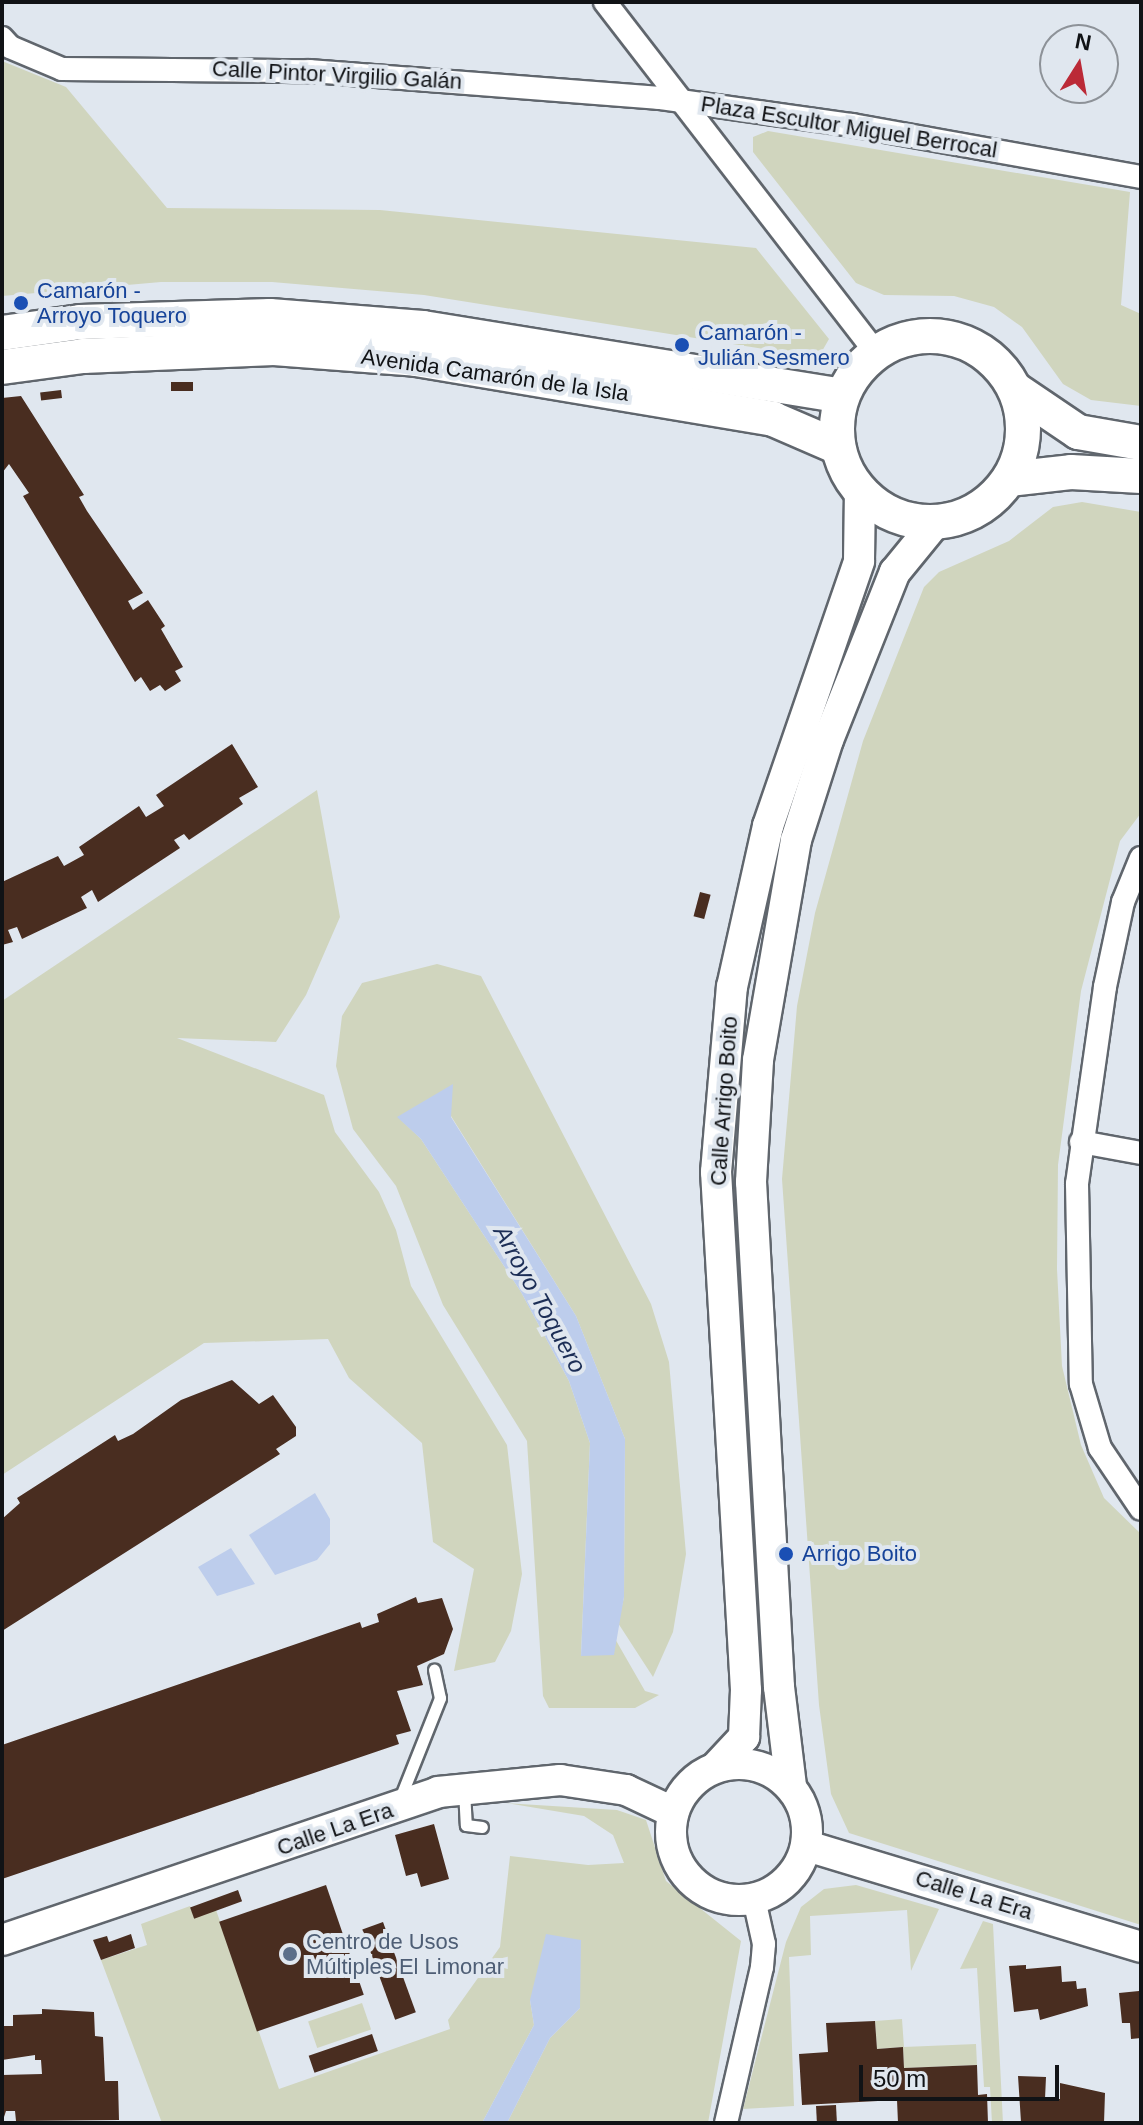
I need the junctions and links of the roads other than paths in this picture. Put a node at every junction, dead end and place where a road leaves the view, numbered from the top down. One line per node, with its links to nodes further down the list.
1 (605, 2): 3 (street)
2 (2, 38): 3 (street, Calle Pintor Virgilio Galán)
3 (680, 101): 4 (street, Plaza Escultor Miguel Berrocal); 6 (street, Plaza Escultor Miguel Berrocal)
4 (1141, 177)
5 (2, 333): 9 (main road, Avenida Camarón de la Isla)
6 (876, 353): 8 (main road); 9 (main road)
7 (2, 367): 11 (main road, Avenida Camarón de la Isla)
8 (1016, 390): 10 (main road); 13 (main road)
9 (842, 396): 11 (main road)
10 (1141, 443)
11 (838, 447): 14 (main road)
12 (1141, 476): 13 (main road)
13 (1009, 479): 15 (main road)
14 (860, 491): 15 (main road); 21 (main road, Calle Arrigo Boito)
15 (935, 523): 22 (main road, Calle Arrigo Boito)
16 (1141, 858): 17 (street)
17 (1081, 1142): 18 (street); 19 (street)
18 (1141, 1153)
19 (1141, 1509)
20 (434, 1670): 24 (lane)
21 (717, 1766): 22 (main road); 25 (main road)
22 (791, 1786): 27 (main road)
23 (464, 1789): 24 (main road, Calle La Era); 25 (main road, Calle La Era); 26 (lane)
24 (395, 1808): 29 (main road, Calle La Era)
25 (673, 1812): 28 (main road)
26 (482, 1827)
27 (807, 1846): 28 (main road); 30 (main road, Calle La Era)
28 (754, 1899): 31 (street)
29 (2, 1940)
30 (1141, 1947)
31 (726, 2123)

